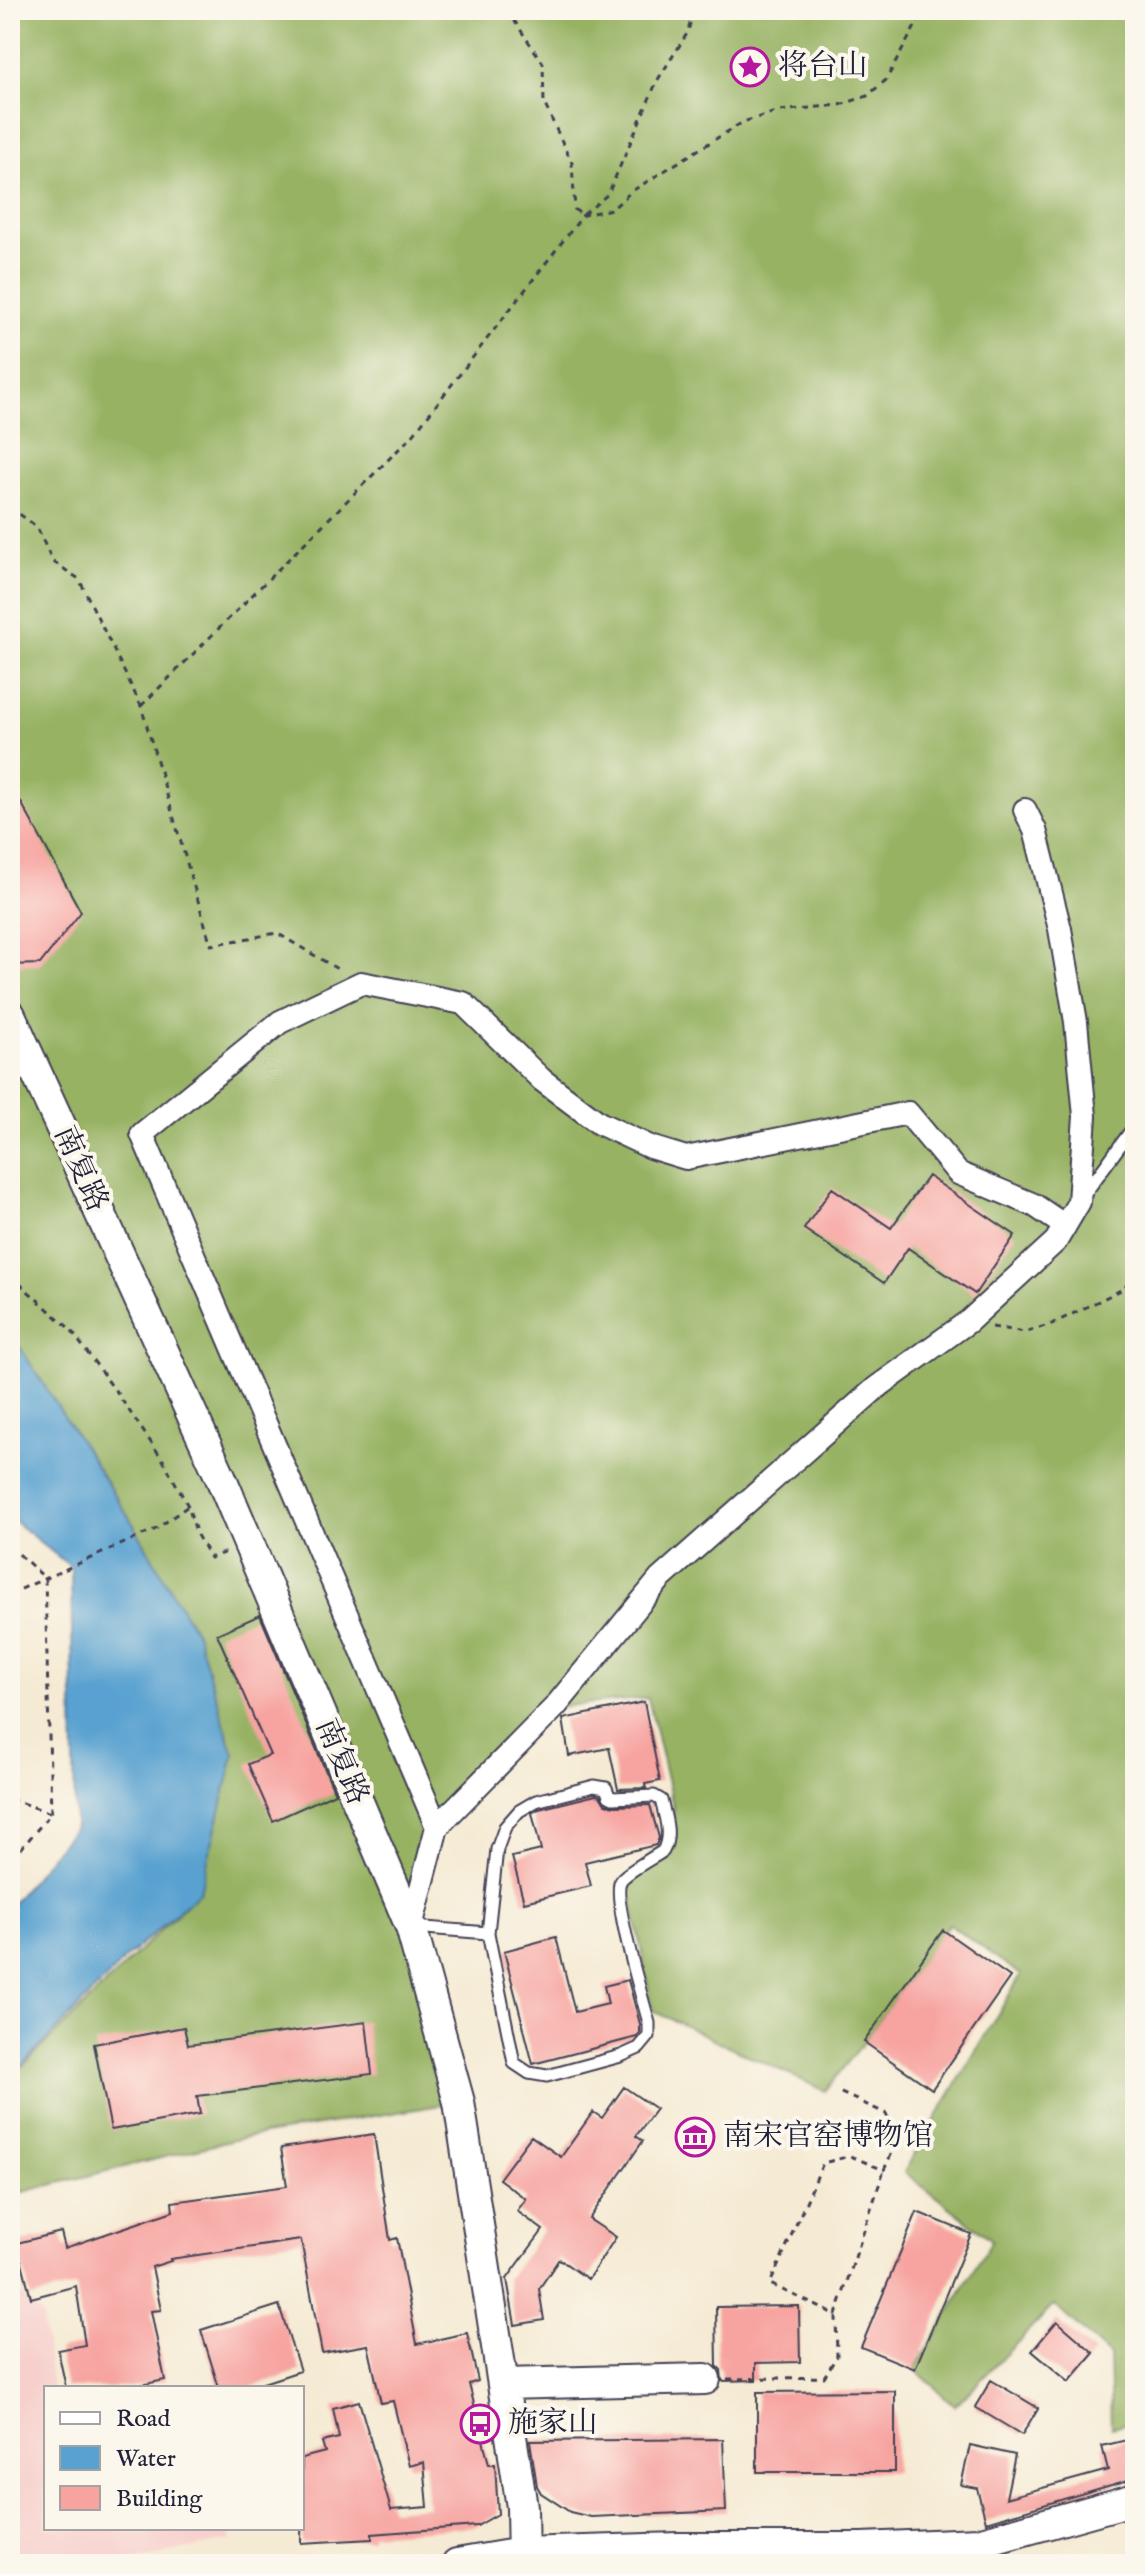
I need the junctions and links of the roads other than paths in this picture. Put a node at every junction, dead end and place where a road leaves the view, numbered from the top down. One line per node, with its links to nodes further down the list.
1 (1025, 810): 4 (street)
2 (10, 1015): 7 (street, 南复路)
3 (1135, 1125): 4 (lane)
4 (1079, 1202): 5 (street)
5 (1065, 1226): 6 (street); 6 (street)
6 (437, 1827): 7 (street)
7 (411, 1927): 8 (lane); 10 (street, 南复路)
8 (488, 1933): 8 (lane)
9 (705, 2379): 10 (street)
10 (503, 2384): 14 (street, 南复路)
11 (1135, 2499): 13 (street)
12 (678, 2556): 13 (street); 14 (street)
13 (863, 2556)
14 (528, 2560): 15 (street)
15 (457, 2564)

